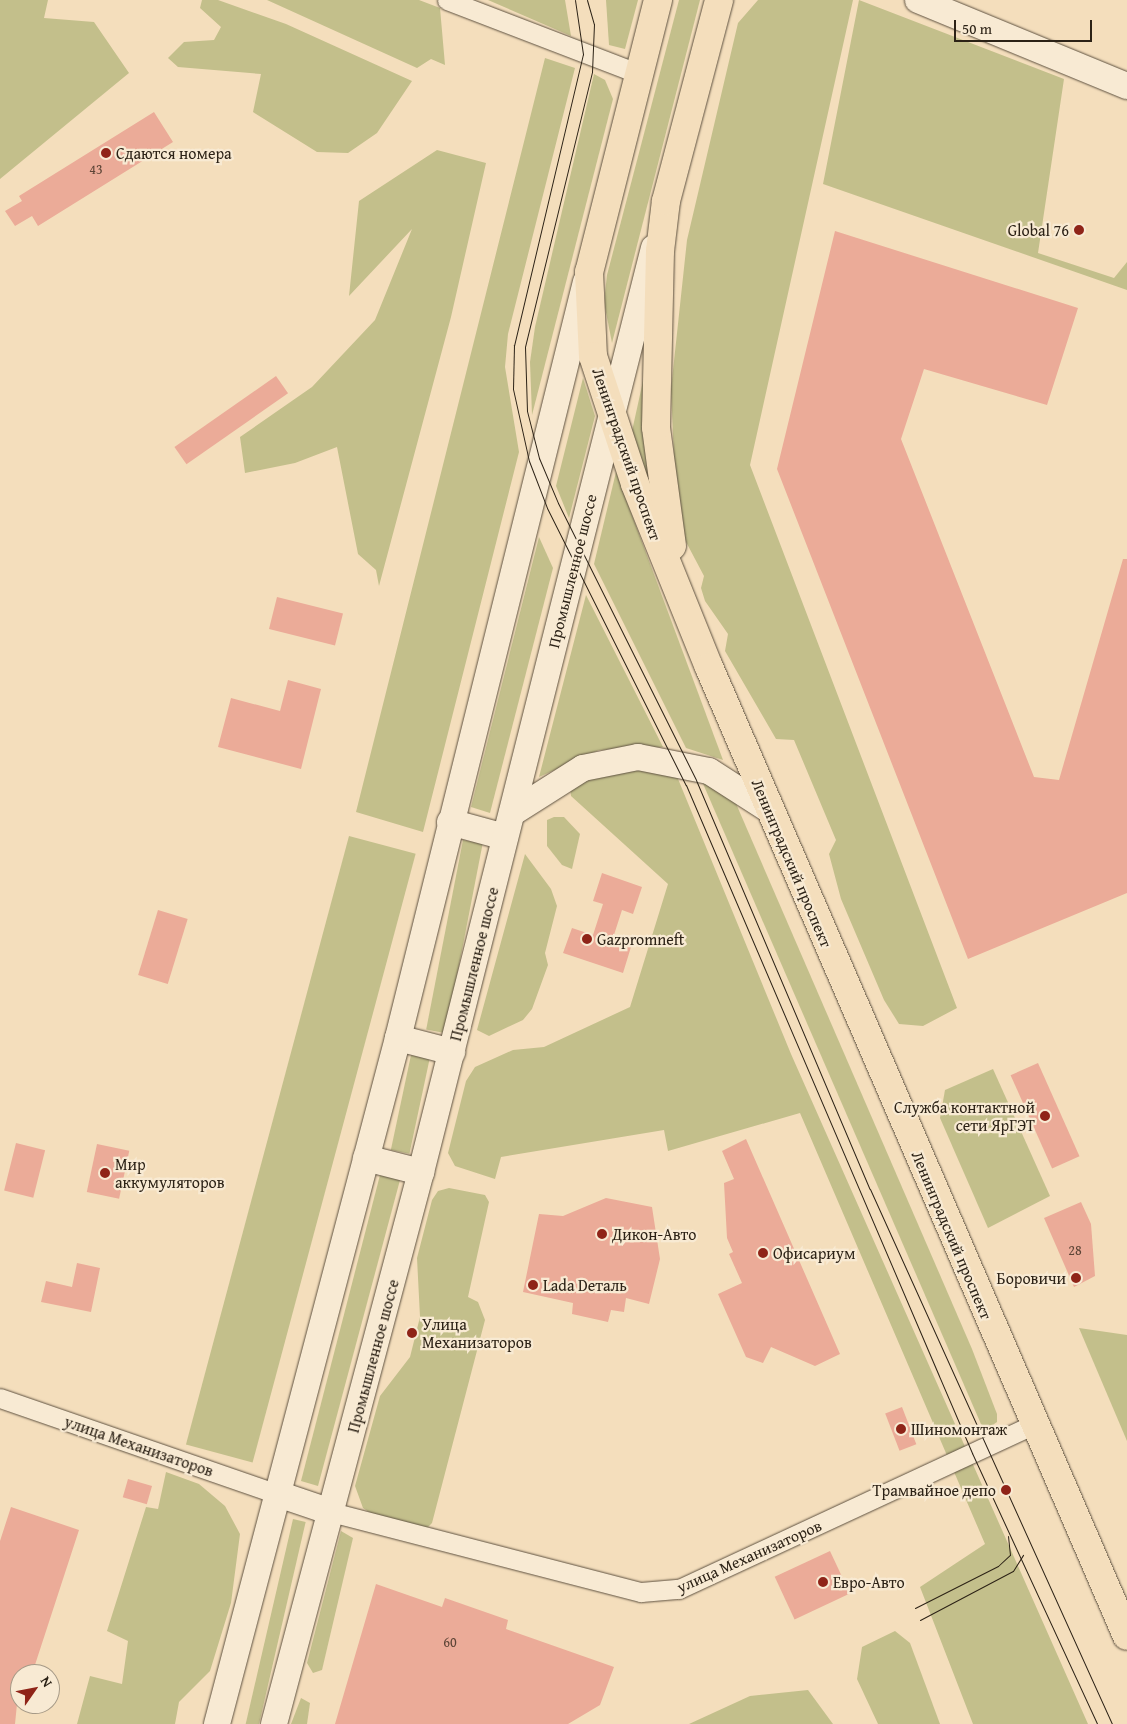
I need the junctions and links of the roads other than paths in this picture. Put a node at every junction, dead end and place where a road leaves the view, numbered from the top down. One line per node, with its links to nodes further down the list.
1 (447, 0): 5 (street)
2 (658, 0): 5 (main road, Ленинградский проспект)
3 (719, 0): 7 (main road, Ленинградский проспект)
4 (918, 0): 6 (main road)
5 (640, 74): 8 (main road, Ленинградский проспект)
6 (1127, 86)
7 (666, 201): 9 (main road, Промышленное шоссе); 10 (main road, Ленинградский проспект)
8 (589, 272): 9 (main road, Ленинградский проспект); 12 (main road)
9 (611, 416): 10 (main road, Ленинградский проспект); 13 (main road, Промышленное шоссе)
10 (709, 667): 11 (main road, Ленинградский проспект)
11 (768, 809): 13 (main road); 19 (main road, Ленинградский проспект)
12 (450, 822): 13 (main road); 14 (main road)
13 (509, 825): 15 (main road, Промышленное шоссе)
14 (398, 1038): 15 (main road); 16 (main road)
15 (452, 1052): 17 (main road, Промышленное шоссе)
16 (366, 1158): 17 (main road); 20 (main road)
17 (421, 1172): 21 (main road, Промышленное шоссе)
18 (0, 1398): 20 (street, улица Механизаторов)
19 (1034, 1424): 21 (street, улица Механизаторов); 22 (main road, Ленинградский проспект)
20 (278, 1494): 21 (main road); 23 (main road)
21 (332, 1512): 24 (main road, Промышленное шоссе)
22 (1127, 1636)
23 (216, 1724)
24 (274, 1724)

